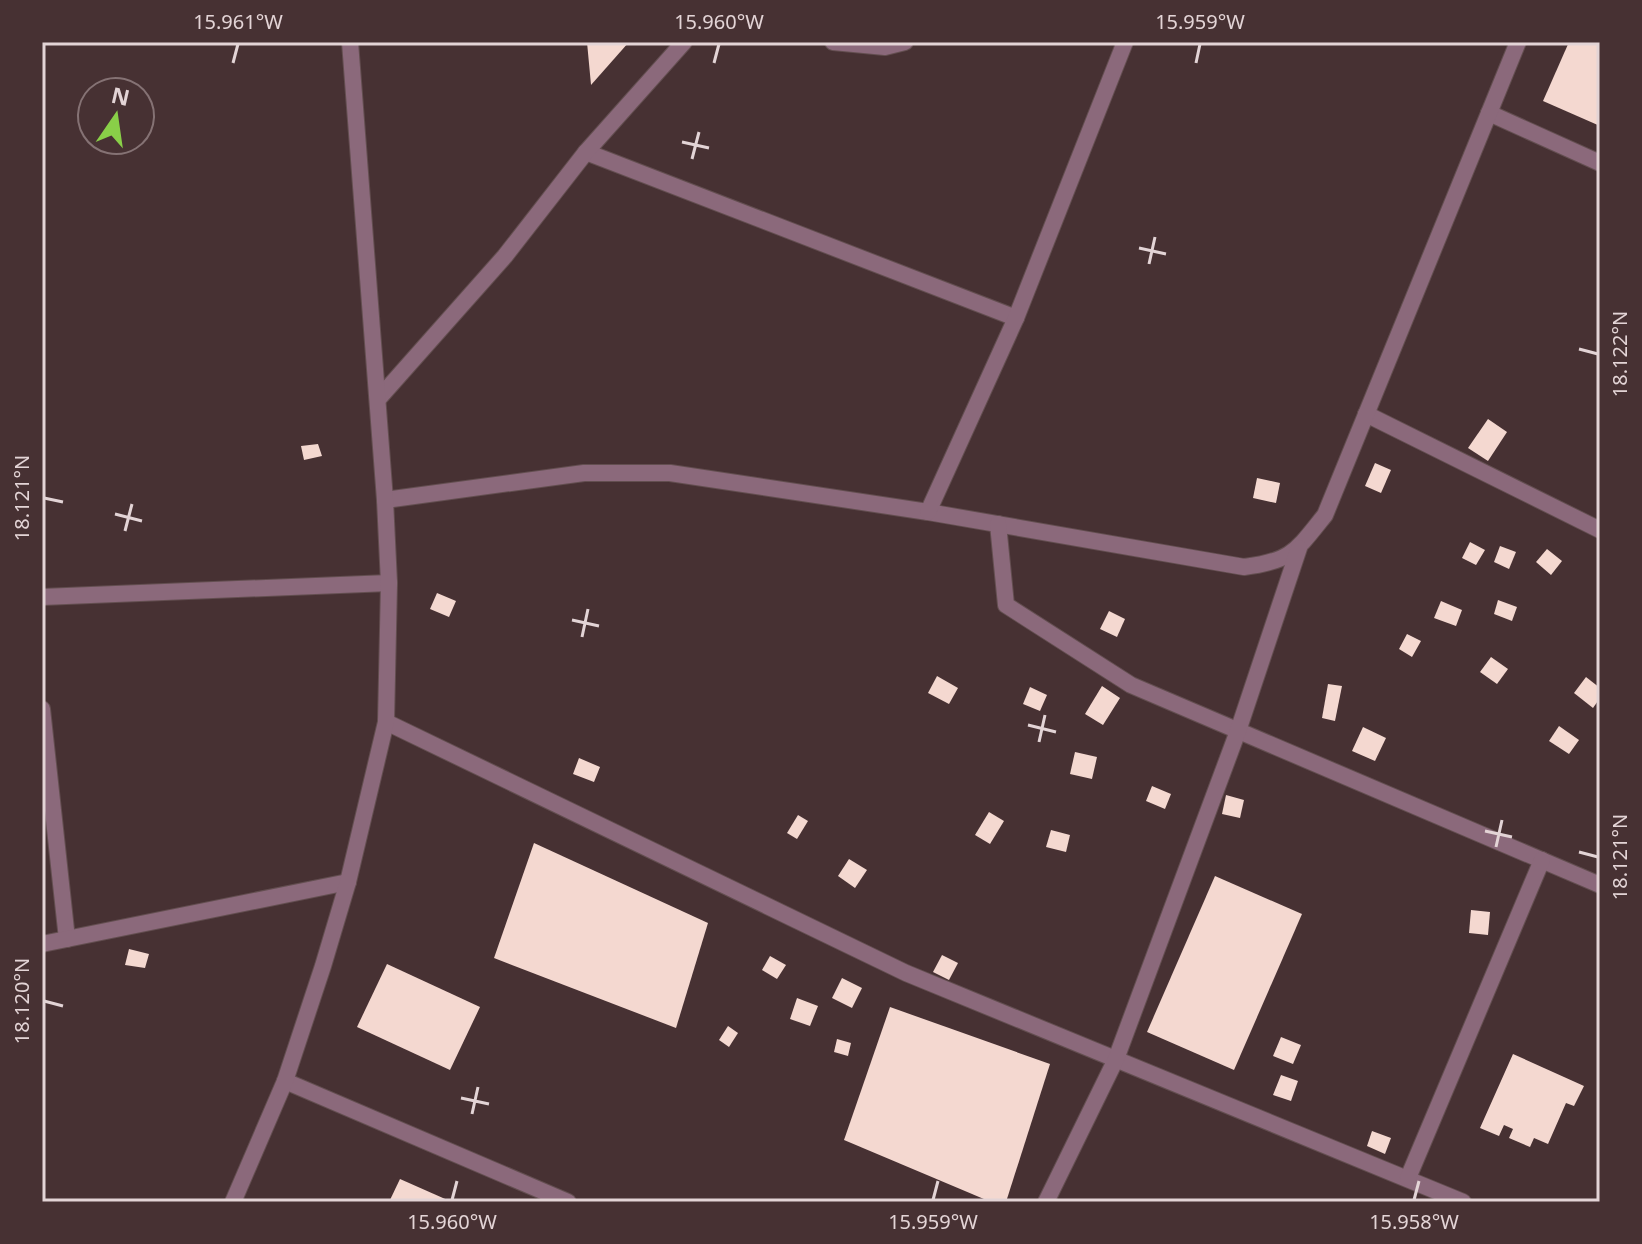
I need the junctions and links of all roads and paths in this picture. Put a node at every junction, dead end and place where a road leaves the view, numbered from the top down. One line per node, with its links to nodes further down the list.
1 (350, 42): 11 (street)
2 (684, 42): 8 (street)
3 (833, 42): 4 (street)
4 (905, 42)
5 (1125, 42): 10 (street)
6 (1518, 42): 7 (street)
7 (1489, 113): 9 (street); 12 (street)
8 (586, 152): 10 (street); 11 (street)
9 (1600, 163)
10 (1016, 318): 14 (street)
11 (380, 397): 13 (street)
12 (1366, 414): 16 (street); 17 (street)
13 (385, 500): 14 (street); 18 (street)
14 (928, 512): 15 (street)
15 (998, 524): 17 (street); 22 (street)
16 (1600, 530)
17 (1299, 548): 22 (street)
18 (389, 583): 19 (street); 21 (street)
19 (42, 597)
20 (42, 709): 26 (street)
21 (386, 722): 24 (street); 28 (street)
22 (1238, 731): 23 (street); 28 (street)
23 (1542, 860): 25 (street); 30 (street)
24 (348, 882): 26 (street); 29 (street)
25 (1600, 885)
26 (67, 939): 27 (street)
27 (42, 944)
28 (1116, 1059): 30 (street); 33 (street)
29 (285, 1081): 31 (street); 32 (street)
30 (1408, 1178): 34 (street)
31 (233, 1202)
32 (568, 1202)
33 (1046, 1202)
34 (1463, 1202)

